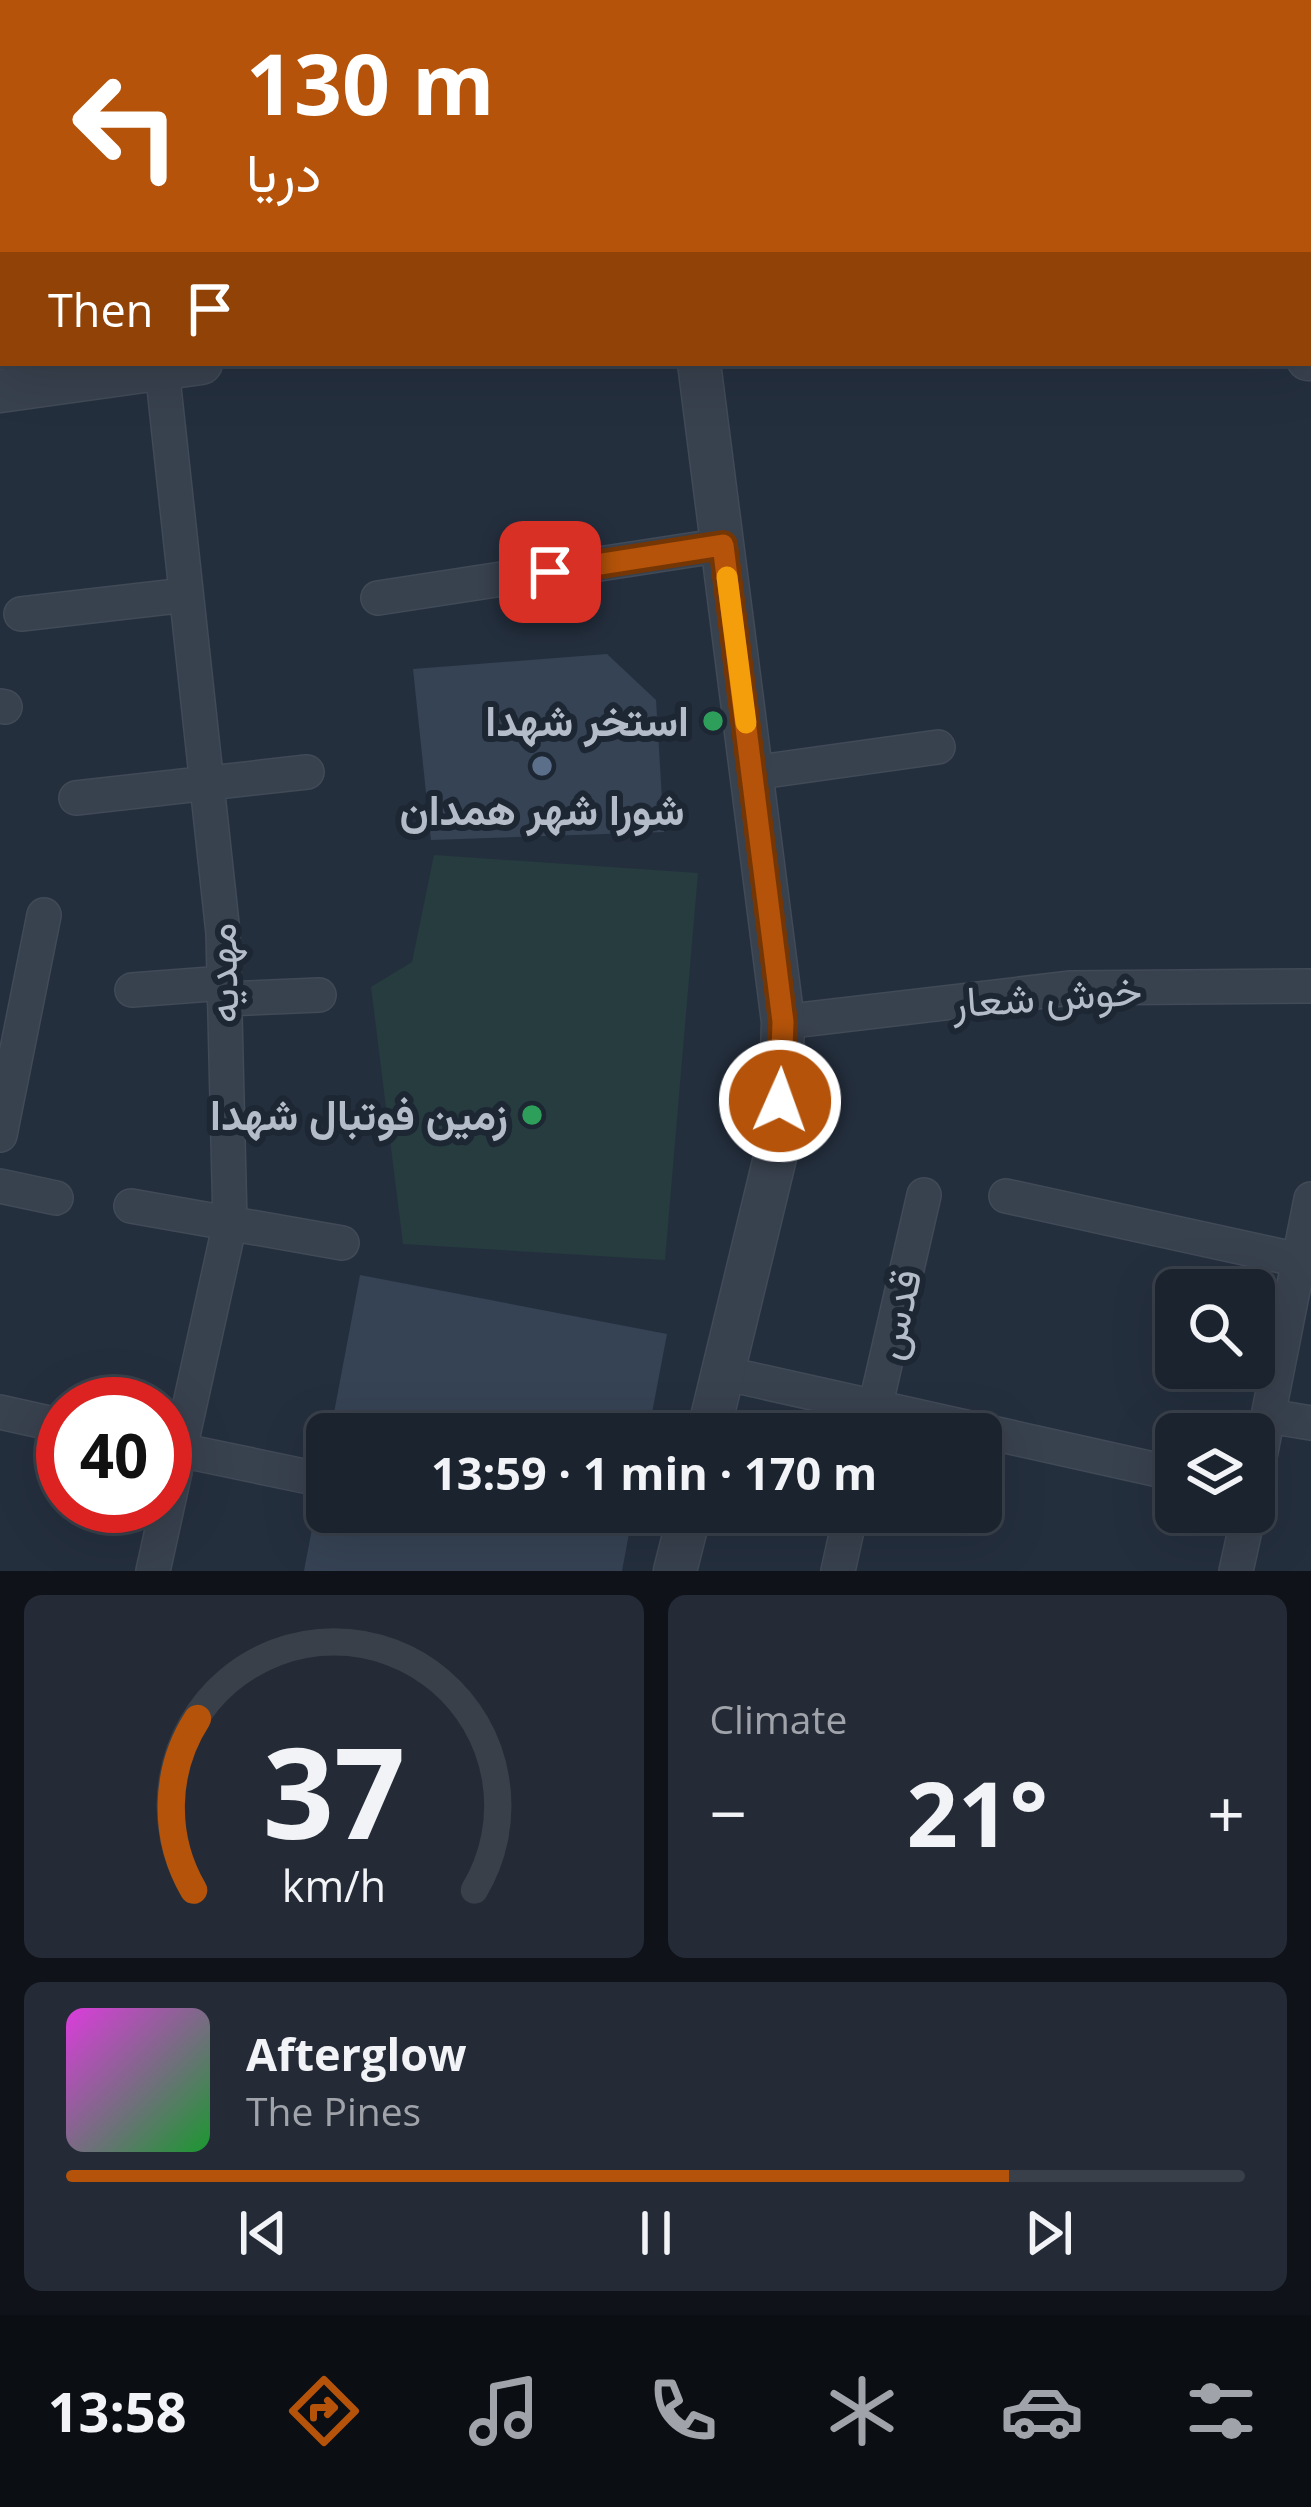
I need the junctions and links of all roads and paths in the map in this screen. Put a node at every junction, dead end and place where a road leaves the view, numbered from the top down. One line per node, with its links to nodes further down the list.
1 (182, 366): 3 (street); 5 (street, مهدیه)
2 (700, 366): 4 (street)
3 (0, 391)
4 (723, 545): 6 (street); 10 (street)
5 (186, 595): 7 (street); 11 (street, مهدیه)
6 (378, 598)
7 (21, 614)
8 (938, 747): 10 (street)
9 (307, 772): 11 (street)
10 (752, 772): 18 (street)
11 (206, 781): 12 (street); 16 (street, مهدیه)
12 (76, 798)
13 (44, 915): 19 (street)
14 (1311, 986): 18 (street, خوش شعار)
15 (132, 990): 16 (street)
16 (224, 991): 17 (street); 27 (street, مهدیه)
17 (319, 995)
18 (783, 1022): 30 (street)
19 (9, 1040): 20 (street)
20 (0, 1135)
21 (0, 1186): 24 (street)
22 (924, 1195): 35 (street, قدس)
23 (1006, 1196): 29 (street)
24 (56, 1198)
25 (1311, 1199): 29 (street)
26 (131, 1207): 27 (street)
27 (230, 1223): 28 (street); 31 (street, مهدیه)
28 (342, 1243)
29 (1299, 1260): 36 (street)
30 (723, 1373): 33 (street); 34 (street)
31 (190, 1377)
32 (0, 1412): 38 (street)
33 (713, 1413)
34 (850, 1413)
35 (874, 1413)
36 (1270, 1413)
37 (1275, 1417): 39 (street)
38 (36, 1420)
39 (1311, 1423)
40 (1002, 1443): 42 (street)
41 (192, 1453): 43 (street)
42 (1155, 1470)
43 (306, 1477)
44 (158, 1533): 48 (street, مهدیه)
45 (685, 1533): 49 (street)
46 (846, 1533): 50 (street)
47 (1244, 1533): 51 (street)
48 (152, 1571)
49 (675, 1571)
50 (838, 1571)
51 (1236, 1571)

